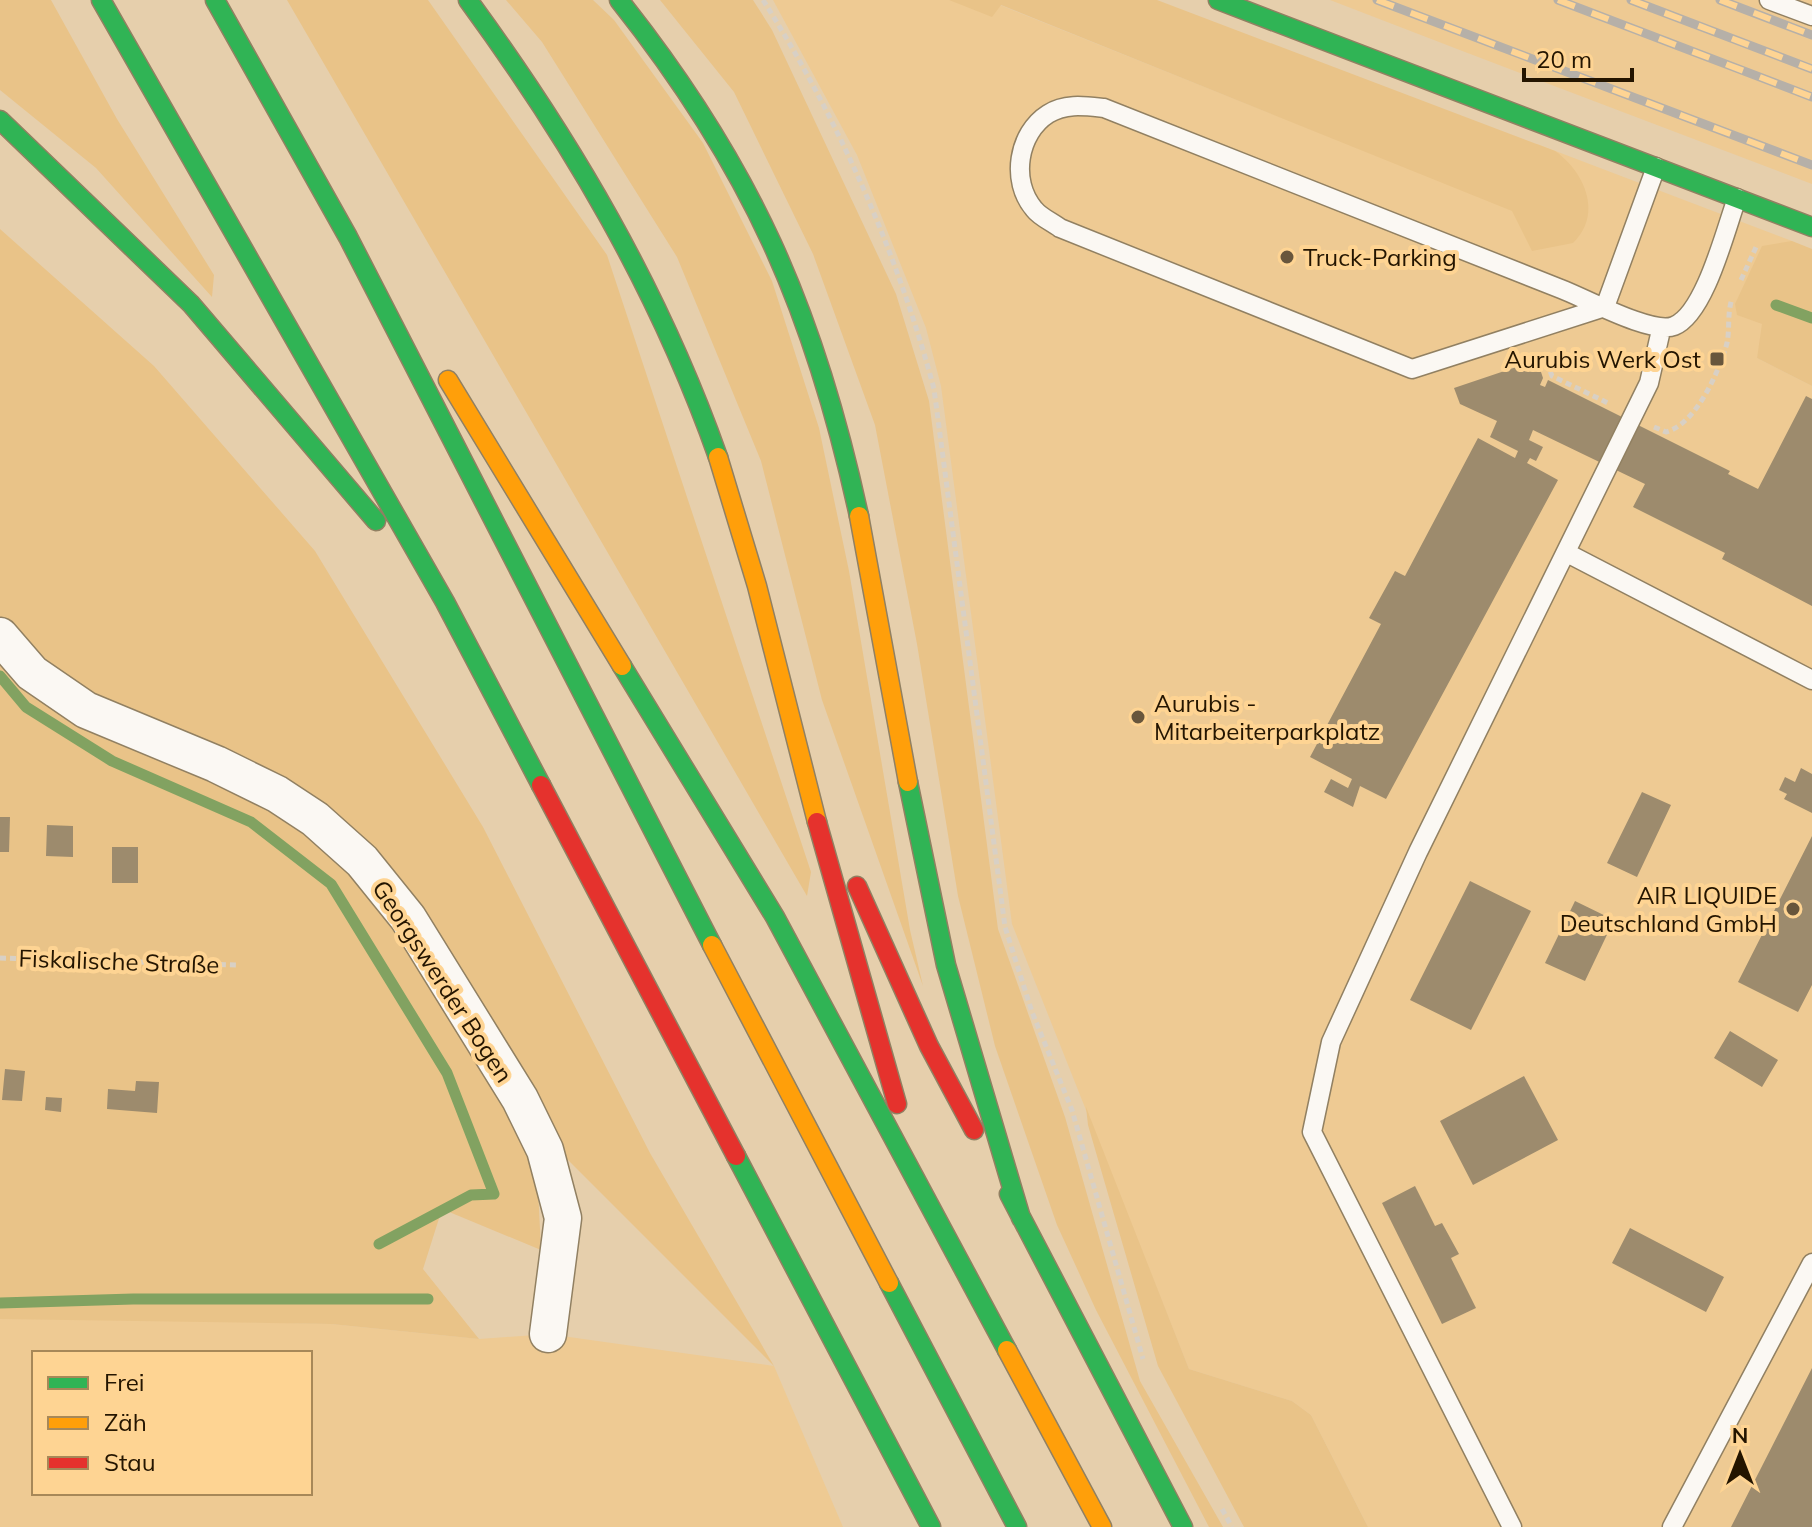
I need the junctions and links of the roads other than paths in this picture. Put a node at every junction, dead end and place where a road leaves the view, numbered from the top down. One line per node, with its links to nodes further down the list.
1 (101, 0): 16 (main road)
2 (215, 0): 12 (main road)
3 (468, 0): 19 (main road)
4 (619, 0): 21 (main road)
5 (1218, 0): 9 (main road)
6 (1769, 0): 7 (lane)
7 (1812, 16)
8 (0, 120): 16 (main road)
9 (1656, 167): 10 (main road); 13 (lane)
10 (1737, 198): 11 (main road); 14 (lane)
11 (1812, 227)
12 (348, 237): 20 (main road); 25 (main road)
13 (1605, 307): 13 (lane); 14 (lane)
14 (1661, 330): 15 (lane)
15 (1567, 553): 18 (lane); 28 (lane)
16 (445, 602): 24 (main road)
17 (0, 636): 23 (street, Georgswerder Bogen)
18 (1812, 680)
19 (782, 685): 20 (main road); 21 (main road)
20 (919, 1179): 26 (main road)
21 (1021, 1218): 27 (main road)
22 (1812, 1263): 29 (lane)
23 (548, 1334)
24 (931, 1527)
25 (1017, 1527)
26 (1102, 1527)
27 (1183, 1527)
28 (1512, 1527)
29 (1672, 1527)

